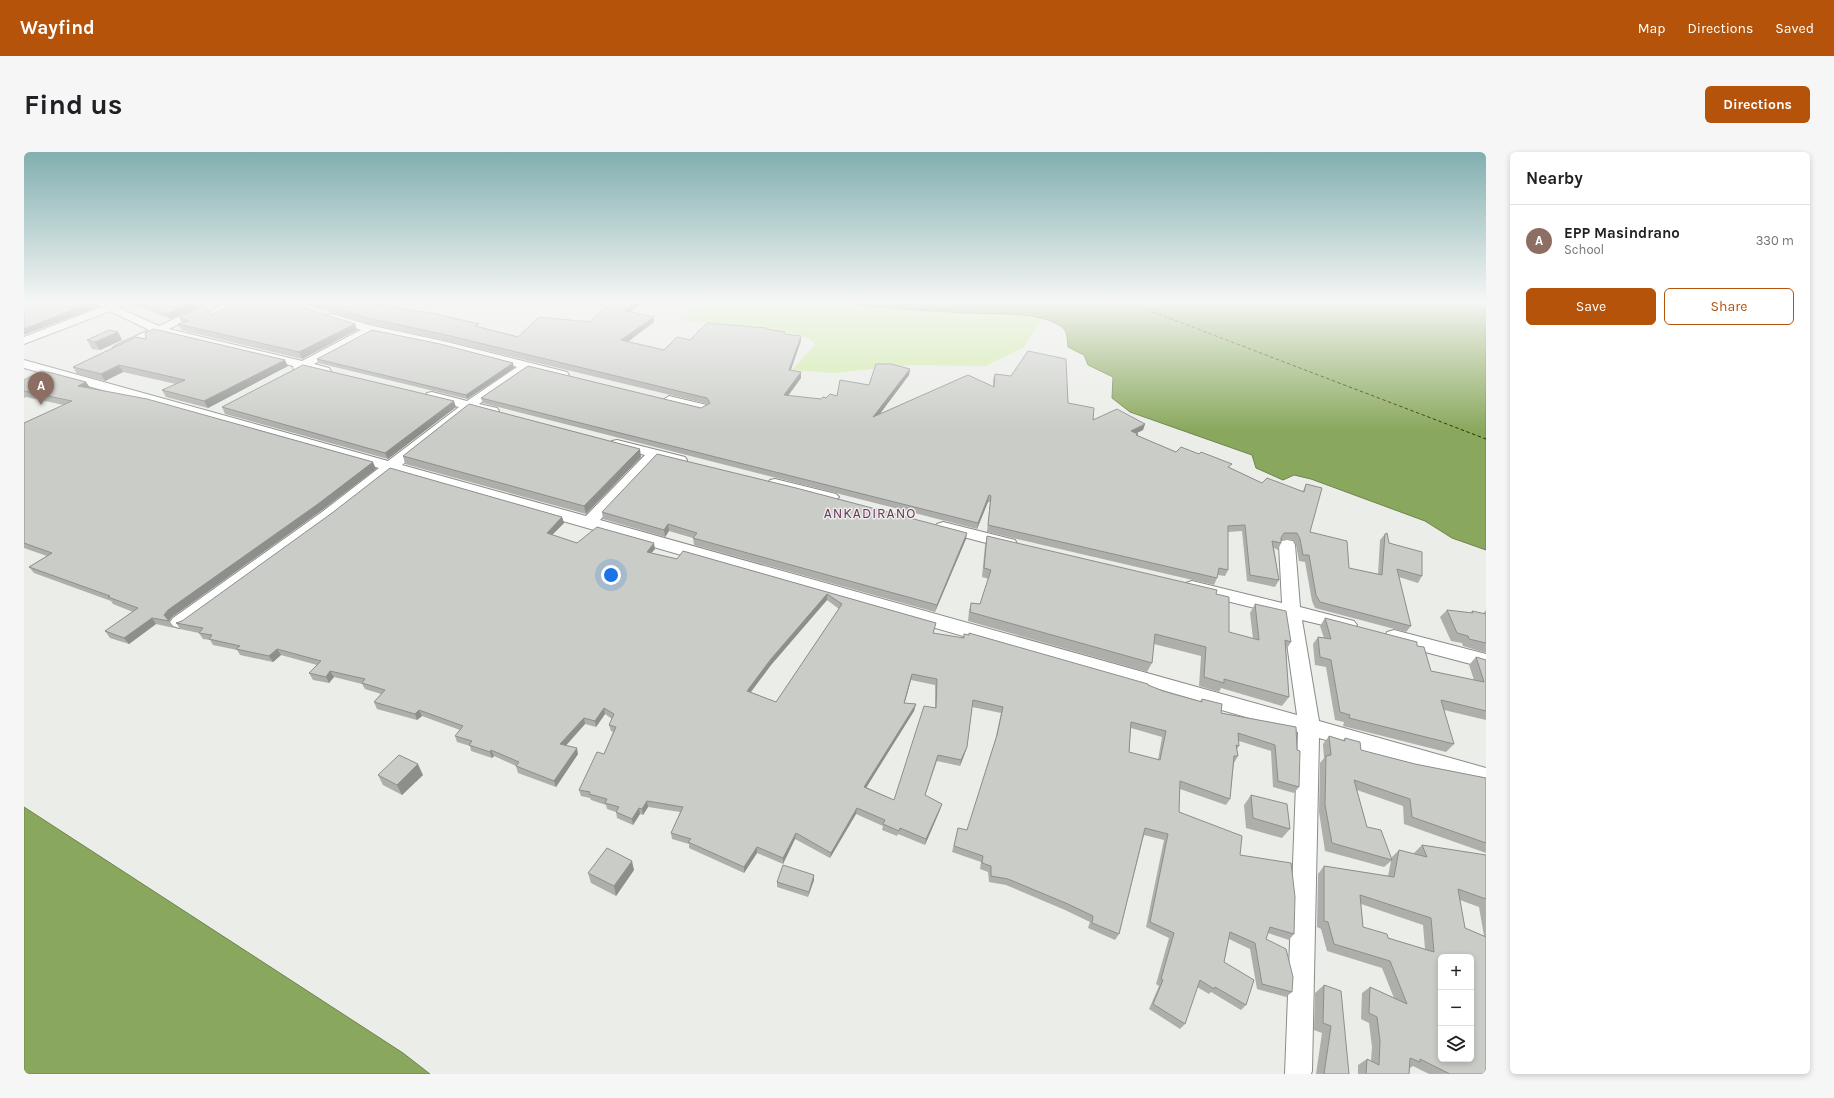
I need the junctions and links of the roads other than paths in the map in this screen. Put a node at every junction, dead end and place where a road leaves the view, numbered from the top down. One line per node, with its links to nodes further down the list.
1 (128, 344): 5 (street)
2 (221, 344): 7 (street)
3 (343, 344): 7 (street)
4 (434, 344): 8 (street)
5 (110, 352)
6 (24, 364): 20 (street)
7 (303, 366): 9 (street); 10 (street)
8 (527, 366): 11 (street); 14 (street)
9 (290, 372)
10 (341, 374)
11 (573, 378)
12 (416, 392): 14 (street)
13 (656, 398): 15 (street)
14 (469, 405): 16 (street); 20 (street)
15 (702, 408)
16 (508, 415)
17 (600, 440): 18 (street)
18 (654, 454): 19 (street); 23 (street)
19 (692, 463)
20 (389, 466): 23 (street); 29 (street)
21 (762, 480): 22 (street)
22 (846, 501)
23 (589, 522): 33 (street)
24 (931, 524): 26 (street)
25 (1287, 545): 28 (street)
26 (1023, 547)
27 (1176, 583): 28 (street)
28 (1292, 610): 30 (street); 33 (street)
29 (179, 622)
30 (1359, 627)
31 (1381, 633): 32 (street)
32 (1486, 661)
33 (1309, 726): 34 (street); 35 (street)
34 (1486, 777)
35 (1298, 1071)

